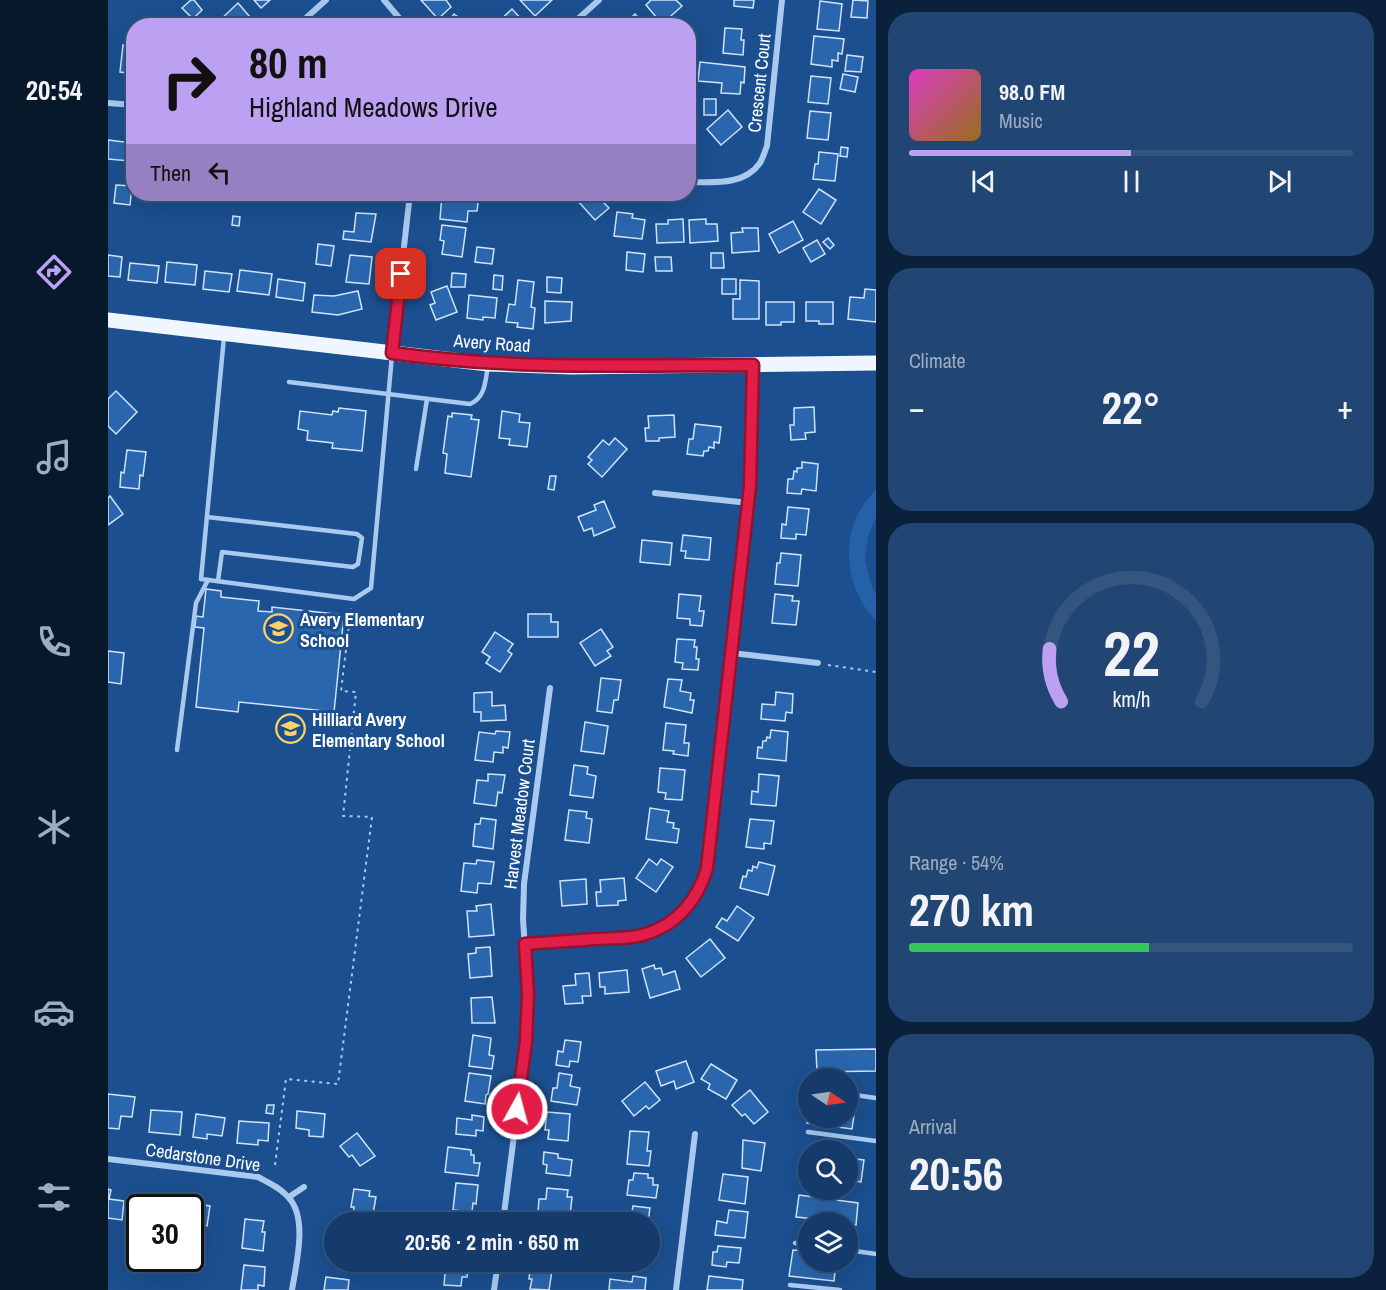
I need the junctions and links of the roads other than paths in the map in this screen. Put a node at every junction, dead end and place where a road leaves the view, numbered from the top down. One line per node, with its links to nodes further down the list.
1 (326, 0): 5 (street)
2 (384, 0): 6 (street)
3 (599, 0): 7 (street)
4 (782, 0): 10 (street, Crescent Court)
5 (306, 18)
6 (399, 18)
7 (579, 18)
8 (108, 103): 9 (street)
9 (126, 104)
10 (696, 182)
11 (409, 201): 14 (street)
12 (108, 320): 13 (main road, Avery Road)
13 (225, 333): 14 (main road, Avery Road); 24 (lane)
14 (392, 353): 16 (main road, Avery Road); 19 (lane)
15 (876, 363): 17 (main road, Avery Road)
16 (488, 364): 17 (main road, Avery Road); 20 (lane)
17 (753, 365): 23 (street)
18 (289, 382): 19 (lane)
19 (388, 395): 20 (lane); 26 (lane)
20 (427, 399): 21 (lane)
21 (416, 469)
22 (655, 493): 23 (street)
23 (749, 503): 27 (street)
24 (207, 517): 25 (lane); 26 (lane)
25 (208, 580): 26 (lane); 30 (lane)
26 (218, 581)
27 (732, 653): 28 (street); 31 (street)
28 (818, 663)
29 (550, 688): 31 (street, Harvest Meadow Court)
30 (177, 750)
31 (525, 944): 40 (street, Harvest Meadow Court)
32 (858, 1095): 33 (lane)
33 (876, 1098)
34 (808, 1132): 36 (lane)
35 (695, 1134): 49 (street)
36 (876, 1141)
37 (108, 1160): 39 (street, Cedarstone Drive)
38 (304, 1187): 39 (street)
39 (289, 1197): 47 (street)
40 (504, 1212)
41 (795, 1243): 42 (lane)
42 (798, 1243)
43 (858, 1251): 44 (lane)
44 (876, 1254)
45 (497, 1272): 48 (street)
46 (790, 1285): 50 (lane)
47 (292, 1290)
48 (494, 1290)
49 (676, 1290)
50 (840, 1290)

